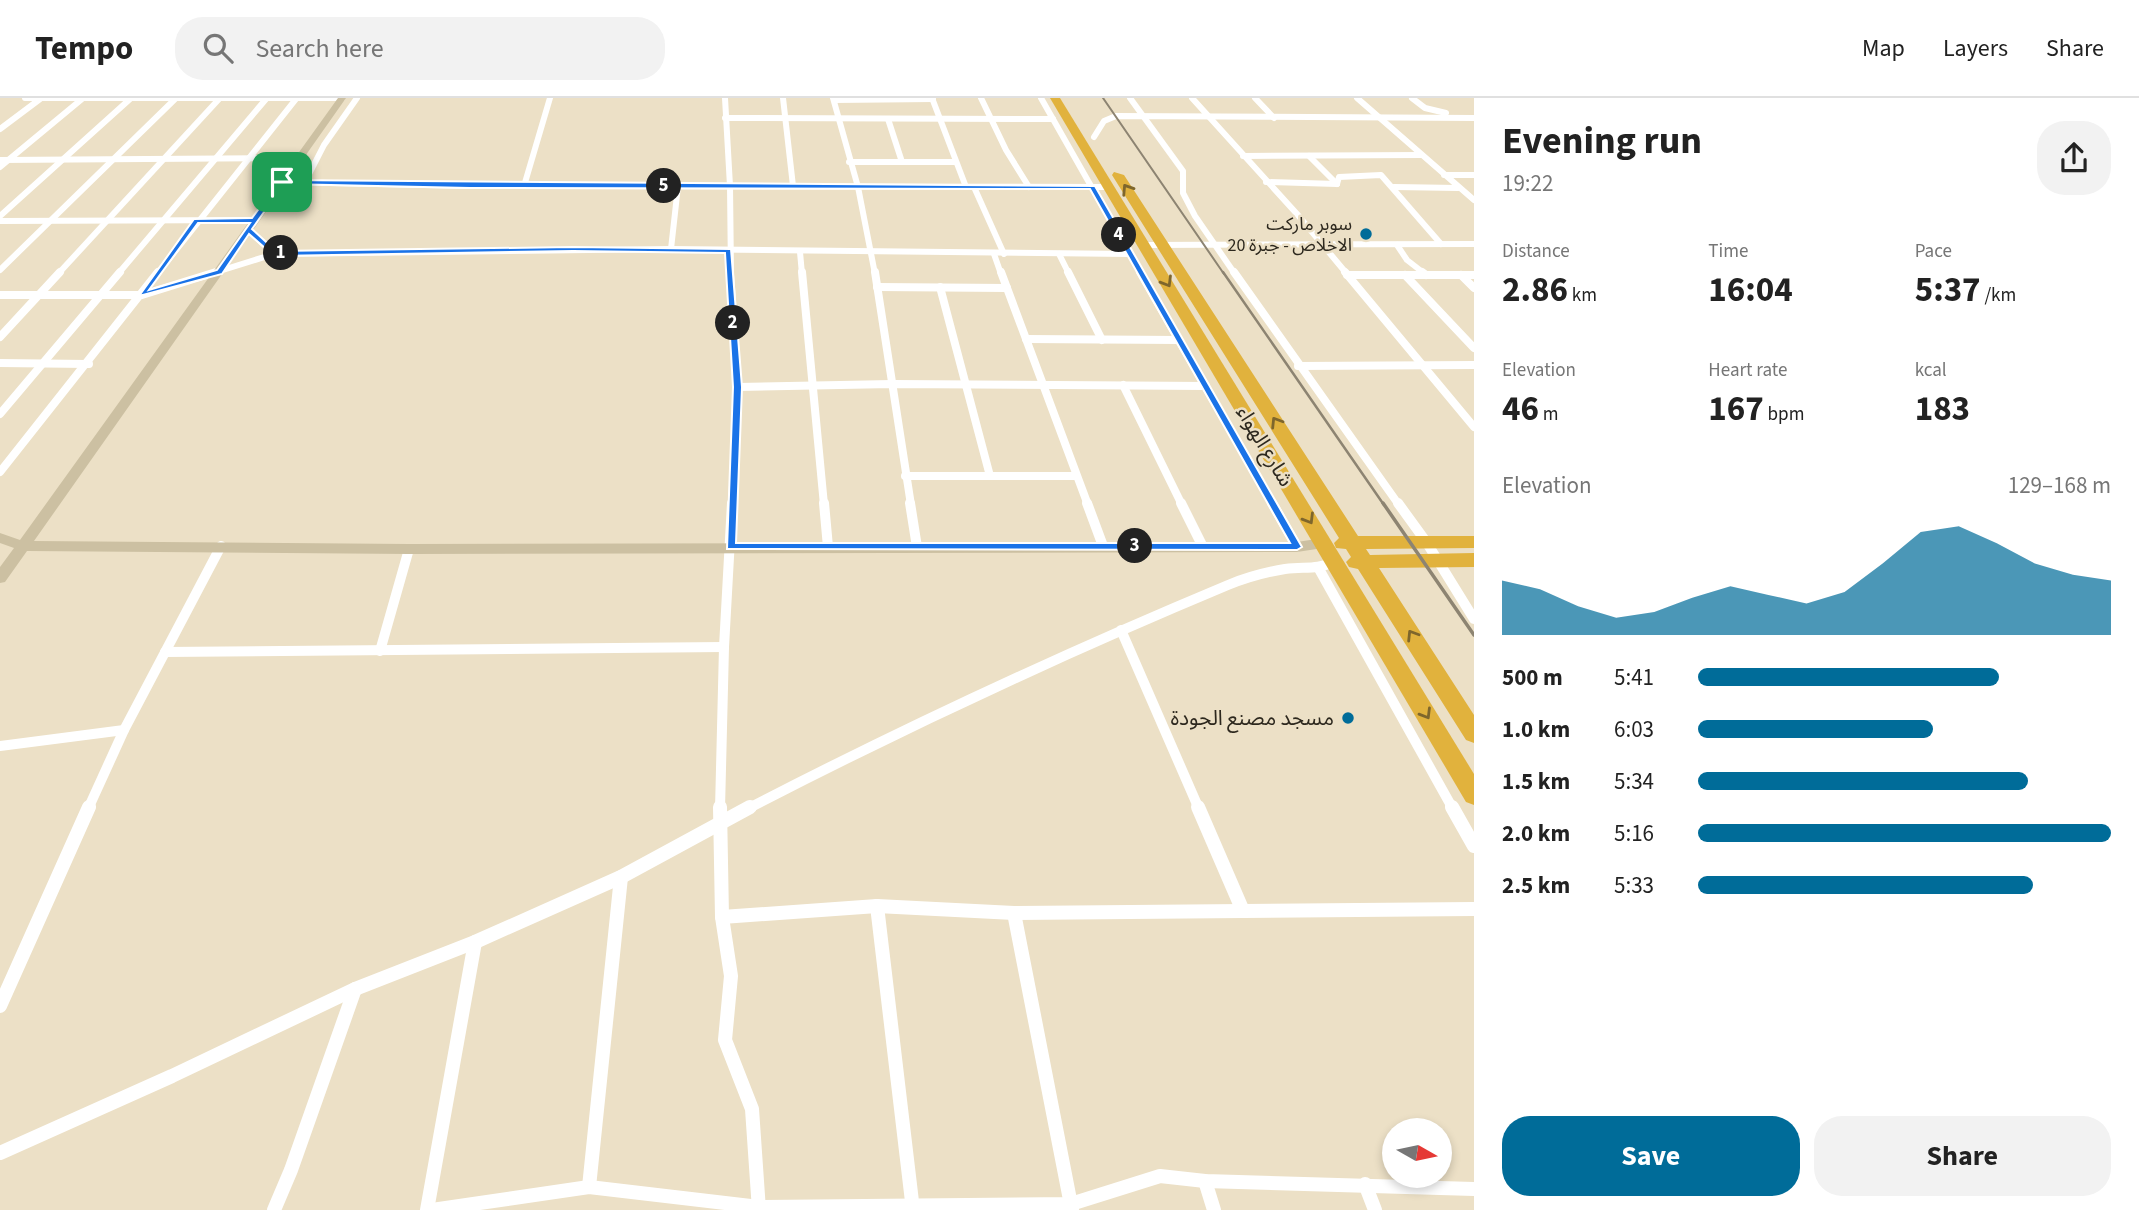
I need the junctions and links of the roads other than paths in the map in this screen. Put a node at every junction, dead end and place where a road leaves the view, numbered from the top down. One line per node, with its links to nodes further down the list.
1 (25, 98): 16 (street)
2 (342, 98): 23 (street); 48 (street)
3 (357, 98): 62 (street)
4 (550, 98): 64 (street)
5 (725, 98): 29 (street)
6 (783, 98): 35 (street)
7 (981, 98): 39 (street)
8 (1041, 98): 30 (street)
9 (1055, 98): 71 (highway, شارع الهواء)
10 (1071, 98): 42 (highway, شارع الهواء)
11 (1130, 98): 27 (street)
12 (1192, 98): 31 (street)
13 (1255, 98): 32 (street)
14 (1357, 98): 28 (street)
15 (1412, 98): 33 (street)
16 (40, 99): 17 (street); 41 (street)
17 (82, 99): 18 (street); 53 (street)
18 (130, 99): 19 (street); 49 (street)
19 (175, 99): 20 (street); 50 (street)
20 (186, 99): 21 (street)
21 (219, 99): 22 (street); 51 (street)
22 (267, 99): 23 (street); 46 (street)
23 (296, 99): 47 (street)
24 (833, 99): 25 (street); 36 (street)
25 (883, 99): 26 (street)
26 (933, 99): 38 (street)
27 (1143, 117): 31 (street); 42 (street); 84 (street)
28 (1379, 117): 32 (street); 33 (street); 43 (street)
29 (724, 118): 35 (street); 66 (street)
30 (1053, 118): 39 (street); 71 (street)
31 (1209, 118): 32 (street); 44 (street)
32 (1274, 118)
33 (1466, 118): 34 (street); 40 (street)
34 (1474, 118)
35 (785, 119): 36 (street); 67 (street)
36 (838, 119): 37 (street); 54 (street)
37 (888, 119): 38 (street); 55 (street)
38 (940, 119): 39 (street); 56 (street)
39 (991, 119): 70 (street)
40 (1474, 124)
41 (0, 130)
42 (1094, 137): 81 (highway, شارع الهواء, one-way to 42)
43 (1422, 155): 45 (street); 58 (street)
44 (1243, 156): 45 (street); 61 (street)
45 (1309, 156): 63 (street)
46 (214, 158): 47 (street); 51 (street); 76 (street)
47 (247, 158): 48 (street); 79 (street)
48 (300, 158): 60 (street)
49 (62, 159): 50 (street); 53 (street); 75 (street)
50 (111, 159): 51 (street); 77 (street)
51 (163, 159): 78 (street)
52 (0, 160): 53 (street)
53 (9, 160): 57 (street)
54 (849, 162): 55 (street); 68 (street)
55 (902, 162): 56 (street)
56 (955, 162): 69 (street)
57 (0, 167)
58 (1444, 175): 59 (street); 73 (street)
59 (1474, 175)
60 (282, 182): 62 (street); 80 (street)
61 (1266, 182): 63 (street); 85 (street)
62 (305, 183): 64 (street)
63 (1336, 184): 72 (street)
64 (524, 186): 65 (street)
65 (678, 186): 66 (street); 87 (street)
66 (730, 186): 67 (street); 89 (street)
67 (793, 186): 68 (street)
68 (858, 187): 69 (street); 91 (street)
69 (970, 187): 70 (street); 94 (street)
70 (1029, 187): 71 (street)
71 (1101, 187): 88 (highway, شارع الهواء)
72 (1394, 187): 73 (street); 82 (street)
73 (1458, 188): 74 (street)
74 (1474, 200)
75 (0, 218): 77 (street)
76 (161, 220): 78 (street); 79 (street); 109 (street)
77 (50, 221): 78 (street); 96 (street)
78 (108, 221): 108 (street)
79 (196, 221): 80 (street); 110 (street)
80 (251, 225): 92 (street); 97 (street)
81 (1164, 244): 84 (street); 88 (street); 140 (highway, شارع الهواء, one-way to 81)
82 (1441, 244): 83 (street); 86 (street)
83 (1474, 244)
84 (1215, 245): 85 (street); 121 (street)
85 (1323, 245): 86 (street); 98 (street)
86 (1397, 245): 100 (street)
87 (671, 249): 89 (street); 92 (street)
88 (1137, 250): 95 (street); 114 (street); 138 (highway, شارع الهواء, one-way to 138)
89 (729, 251): 90 (street); 128 (street)
90 (800, 252): 91 (street); 126 (street)
91 (872, 252): 93 (street); 103 (street)
92 (274, 254): 97 (street)
93 (993, 254): 94 (street); 105 (street)
94 (1004, 254): 95 (street)
95 (1059, 254): 113 (street)
96 (0, 270)
97 (219, 272): 110 (street); 142 (street)
98 (1347, 275): 99 (street); 119 (street)
99 (1405, 275): 100 (street); 115 (street)
100 (1426, 275): 101 (street)
101 (1461, 275): 102 (street); 106 (street)
102 (1474, 275)
103 (877, 287): 104 (street); 122 (street)
104 (940, 287): 105 (street); 123 (street)
105 (1007, 288): 112 (street)
106 (1474, 288)
107 (0, 295): 108 (street)
108 (39, 295): 109 (street); 111 (street)
109 (99, 295): 110 (street); 117 (street)
110 (142, 295): 118 (street)
111 (1, 336)
112 (1026, 339): 113 (street); 124 (street)
113 (1102, 340): 114 (street)
114 (1180, 340): 127 (street)
115 (1474, 348)
116 (0, 363): 117 (street)
117 (44, 363): 118 (street); 131 (street)
118 (89, 363): 133 (street)
119 (1422, 365): 120 (street); 121 (street); 129 (street)
120 (1474, 365)
121 (1298, 366): 150 (street)
122 (891, 384): 123 (street); 126 (street); 134 (street)
123 (966, 385): 124 (street); 135 (street)
124 (1043, 385): 125 (street); 136 (street)
125 (1122, 385): 127 (street); 141 (street)
126 (813, 386): 128 (street); 146 (street)
127 (1206, 386): 148 (street)
128 (738, 387): 144 (street)
129 (1461, 412): 130 (street); 132 (street)
130 (1474, 412)
131 (0, 414)
132 (1474, 427)
133 (0, 472)
134 (905, 476): 135 (street); 147 (street)
135 (990, 476): 136 (street)
136 (1075, 476): 145 (street)
137 (0, 538): 142 (street)
138 (1323, 542): 140 (highway); 148 (street); 153 (highway, شارع الهواء)
139 (1474, 542): 150 (highway)
140 (1353, 543): 150 (highway); 152 (highway, شارع الهواء)
141 (1202, 545): 145 (street); 148 (street)
142 (23, 546): 143 (street); 154 (street)
143 (220, 546): 149 (street); 159 (street)
144 (731, 546): 146 (street); 149 (street); 157 (street)
145 (1103, 546): 147 (street)
146 (828, 547): 147 (street)
147 (917, 547)
148 (1297, 547)
149 (410, 549): 158 (street)
150 (1432, 551): 151 (highway); 152 (highway); 155 (street)
151 (1474, 560)
152 (1366, 563): 153 (highway); 161 (highway, شارع الهواء, one-way to 152)
153 (1327, 565): 156 (street); 163 (highway, شارع الهواء, one-way to 163); 165 (street)
154 (0, 578)
155 (1473, 616)
156 (1121, 630): 164 (street); 169 (street)
157 (724, 647): 158 (street); 164 (street)
158 (380, 651): 159 (street)
159 (165, 652): 160 (street)
160 (124, 730): 162 (street); 174 (street)
161 (1474, 734)
162 (0, 746)
163 (1474, 794)
164 (720, 823): 166 (street); 171 (street)
165 (1474, 846)
166 (621, 877): 172 (street); 178 (street)
167 (877, 906): 170 (street); 171 (street); 181 (street)
168 (1474, 909): 169 (street)
169 (1243, 911): 170 (street)
170 (1014, 913): 180 (street)
171 (722, 917): 182 (street)
172 (475, 942): 173 (street); 184 (street)
173 (355, 989): 175 (street); 183 (street)
174 (0, 1006)
175 (0, 1153)
176 (1205, 1181): 177 (street); 180 (street); 186 (street)
177 (1366, 1184): 179 (street); 187 (street)
178 (589, 1187): 182 (street); 185 (street)
179 (1474, 1189)
180 (1072, 1207): 181 (street)
181 (913, 1208): 182 (street)
182 (759, 1209)
183 (274, 1210)
184 (427, 1210)
185 (432, 1210)
186 (1214, 1210)
187 (1375, 1210)

